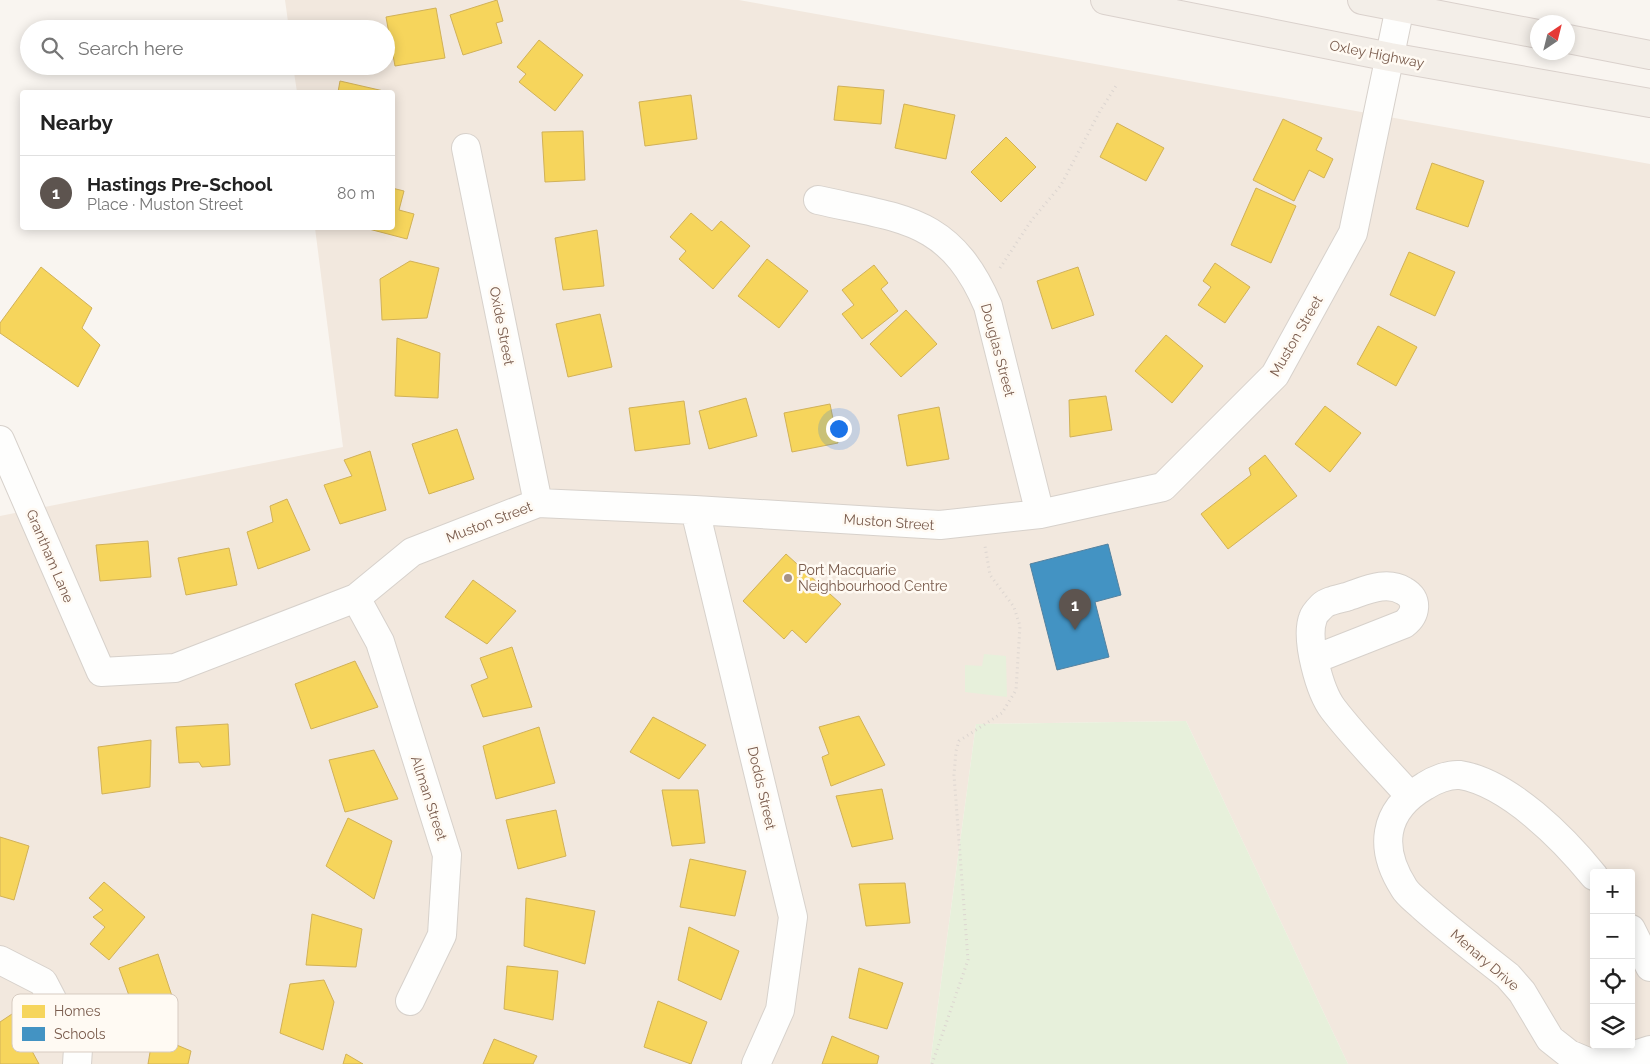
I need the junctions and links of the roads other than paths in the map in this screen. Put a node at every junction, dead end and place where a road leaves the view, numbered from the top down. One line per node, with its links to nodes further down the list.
1 (1105, 0): 7 (main road, Oxley Highway)
2 (1362, 0): 3 (main road)
3 (1400, 7): 4 (main road); 7 (street, Muston Street)
4 (1530, 32)
5 (1575, 40): 6 (main road)
6 (1650, 55)
7 (1390, 57): 8 (main road, Oxley Highway); 14 (street, Muston Street)
8 (1650, 103)
9 (466, 148): 12 (street, Oxide Street)
10 (818, 200): 14 (street, Douglas Street)
11 (0, 440): 17 (street, Grantham Lane)
12 (538, 503): 13 (street, Muston Street); 15 (street, Muston Street)
13 (695, 510): 14 (street, Muston Street); 26 (street, Dodds Street)
14 (1040, 514)
15 (356, 598): 17 (street, Muston Street); 24 (street, Allman Street)
16 (1315, 659): 18 (street)
17 (101, 672)
18 (1409, 795): 19 (street, Menary Drive); 25 (street, Menary Drive)
19 (1590, 871)
20 (1635, 937): 22 (street)
21 (0, 960): 23 (street)
22 (1650, 968)
23 (49, 994)
24 (410, 1001)
25 (1650, 1050)
26 (756, 1064)

